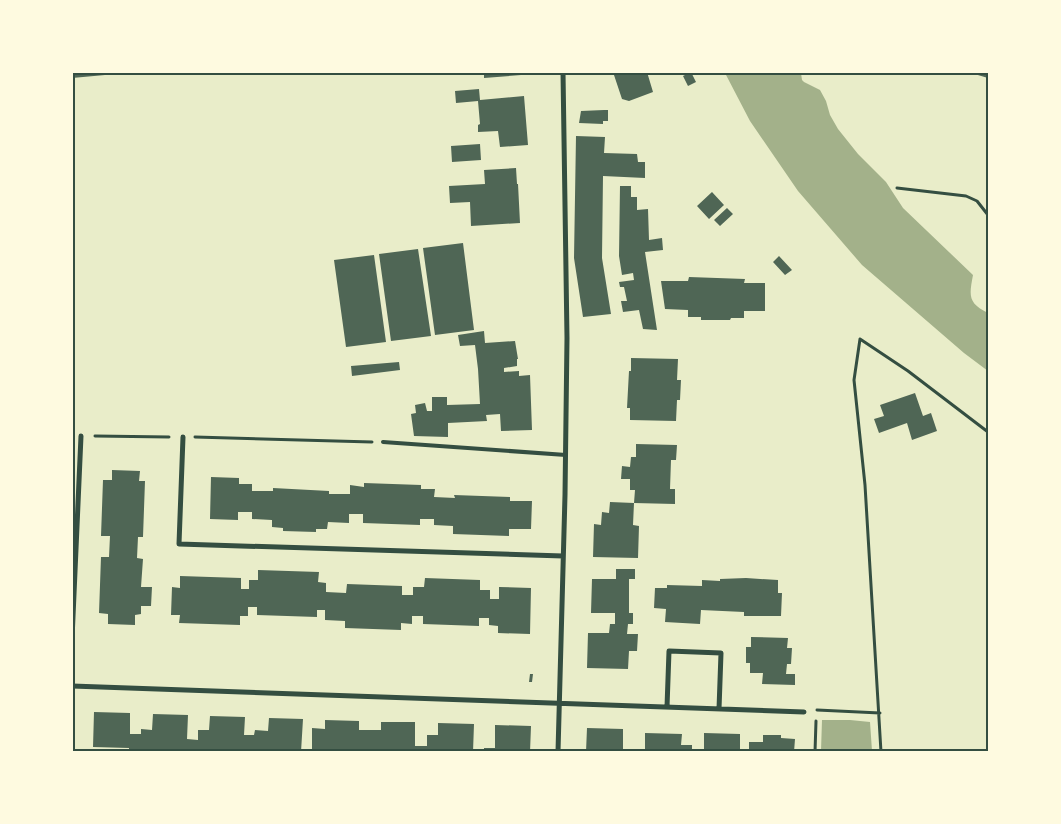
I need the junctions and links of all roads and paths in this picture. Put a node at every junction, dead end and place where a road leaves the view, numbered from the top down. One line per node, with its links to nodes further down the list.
1 (563, 72): 8 (street)
2 (896, 188): 3 (path)
3 (988, 215)
4 (988, 432): 16 (path)
5 (81, 436): 6 (path); 10 (street)
6 (183, 437): 7 (path); 9 (street)
7 (383, 442): 8 (lane)
8 (566, 455): 9 (street)
9 (564, 556): 12 (street)
10 (72, 639)
11 (72, 686): 12 (street)
12 (560, 704): 13 (street); 18 (street)
13 (667, 707): 14 (street); 14 (street)
14 (719, 709): 15 (street)
15 (804, 712): 16 (path)
16 (880, 713): 20 (path)
17 (816, 719): 19 (path)
18 (558, 752)
19 (815, 752)
20 (881, 752)

